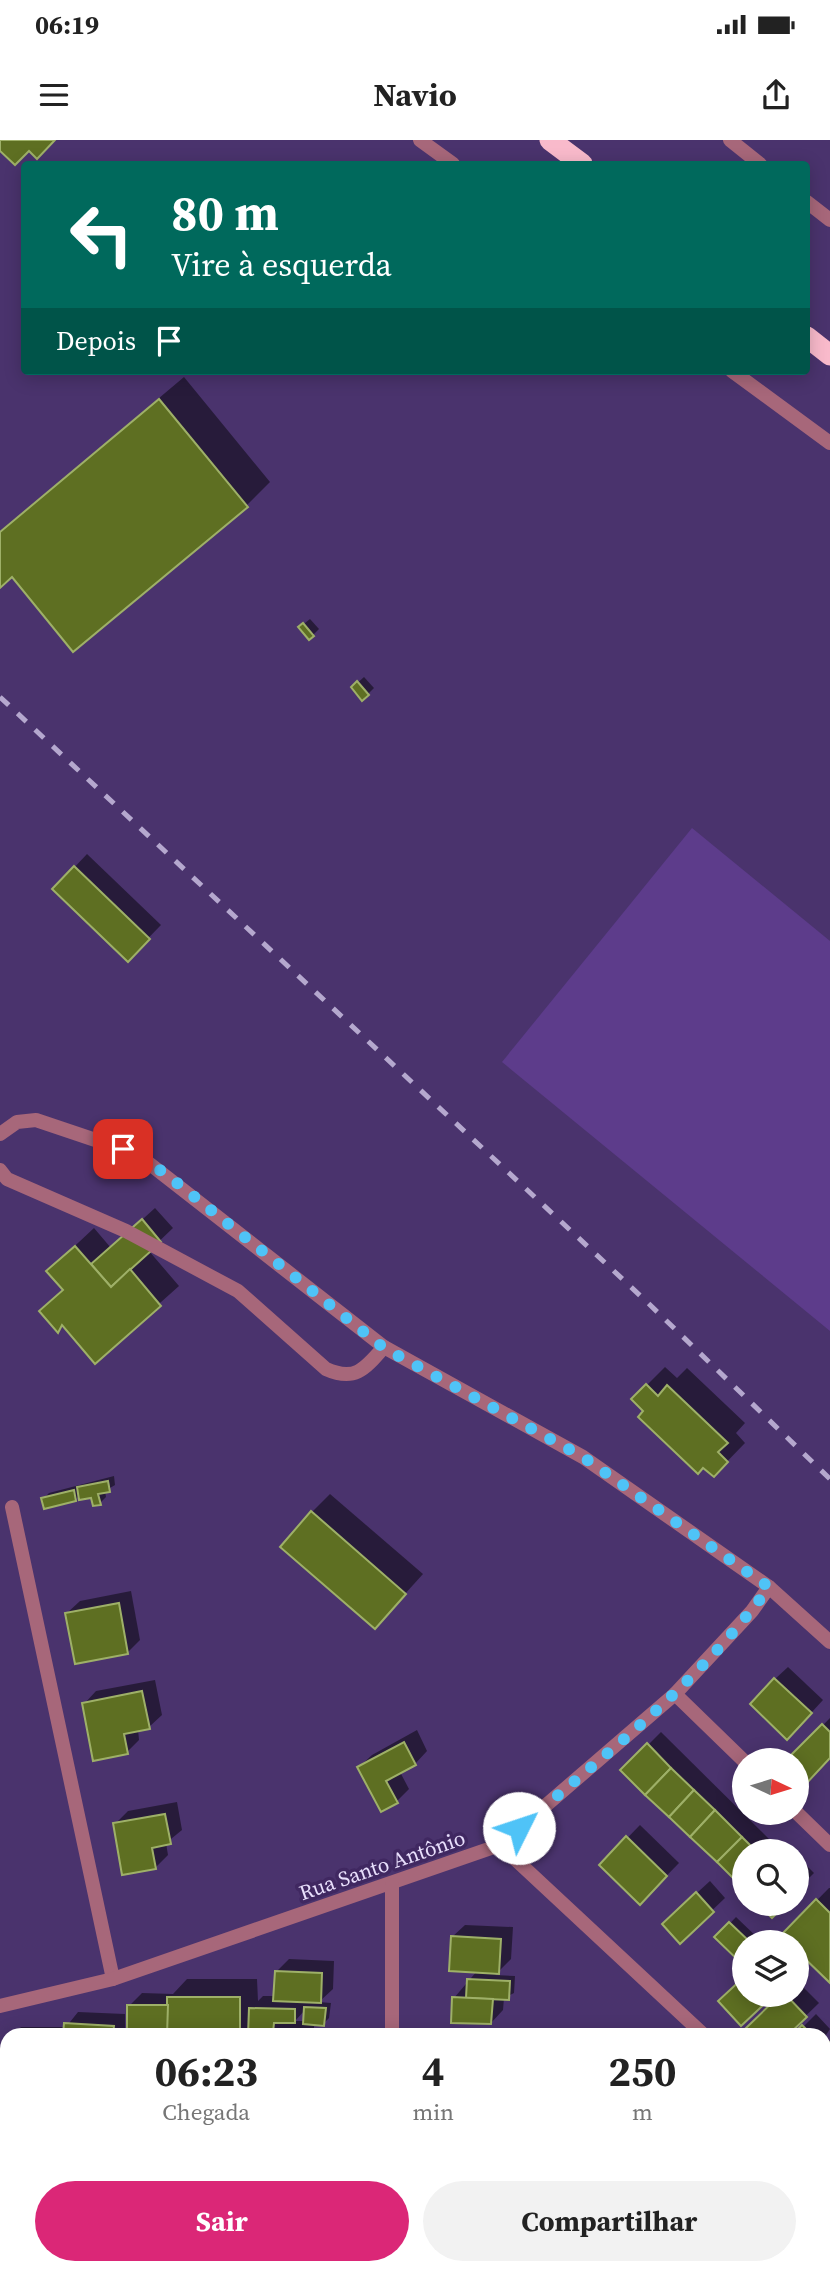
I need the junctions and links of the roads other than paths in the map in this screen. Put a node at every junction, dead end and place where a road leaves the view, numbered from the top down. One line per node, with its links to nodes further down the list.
1 (420, 140): 4 (street)
2 (550, 140): 5 (highway)
3 (730, 140): 6 (street)
4 (449, 161)
5 (578, 161)
6 (756, 161)
7 (810, 204): 8 (street)
8 (830, 220)
9 (810, 339): 10 (highway)
10 (830, 355)
11 (737, 375): 12 (street)
12 (830, 443)
13 (0, 1134): 15 (street)
14 (0, 1170): 15 (street)
15 (384, 1348): 17 (street)
16 (12, 1507): 25 (street)
17 (769, 1587): 18 (street); 19 (street, Rua Santo Antônio)
18 (830, 1642)
19 (675, 1694): 20 (street); 22 (street, Rua Santo Antônio)
20 (732, 1749)
21 (809, 1825): 23 (street)
22 (500, 1845): 24 (street, Rua Santo Antônio); 28 (street)
23 (830, 1845)
24 (392, 1885): 25 (street, Rua Santo Antônio); 27 (street)
25 (113, 1979): 26 (street, Rua Santo Antônio)
26 (0, 2006)
27 (392, 2028)
28 (696, 2028)

